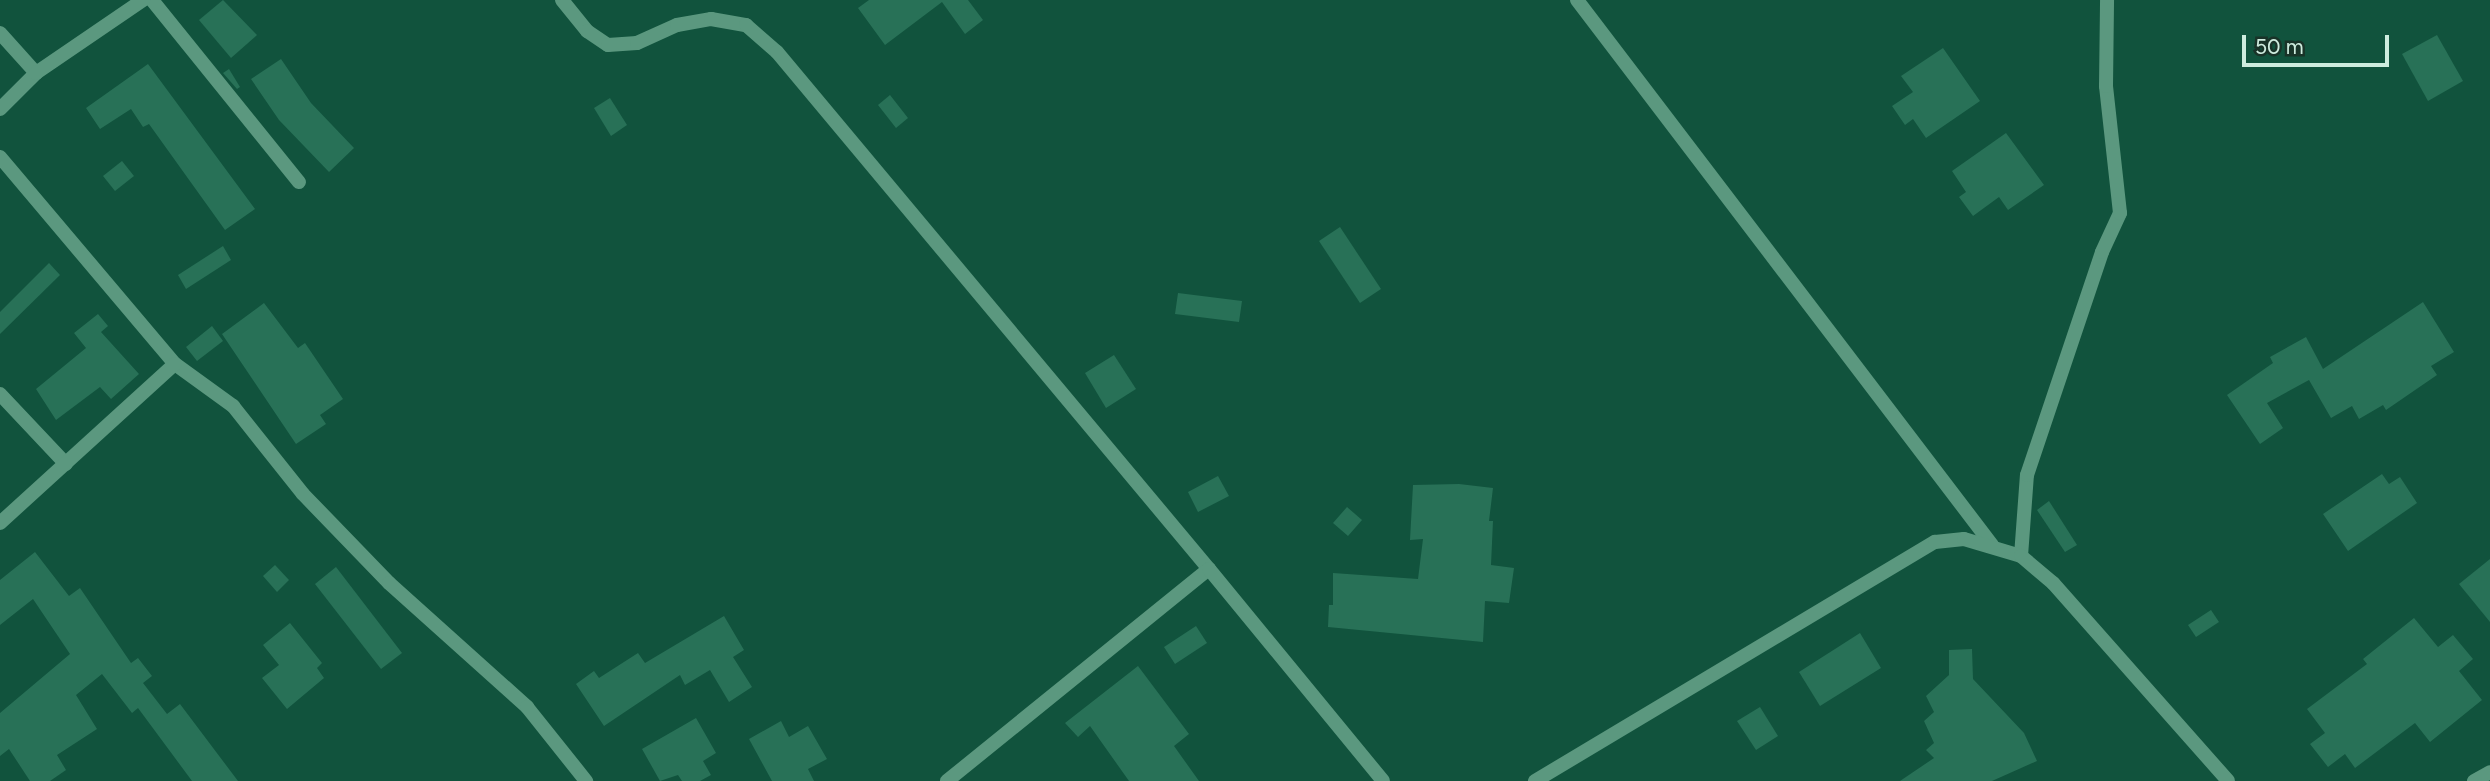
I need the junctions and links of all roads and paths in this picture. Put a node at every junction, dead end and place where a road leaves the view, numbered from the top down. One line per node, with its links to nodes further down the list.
1 (143, 0): 7 (street)
2 (152, 0): 10 (street)
3 (562, 0): 17 (street)
4 (1577, 0): 15 (street)
5 (2107, 0): 16 (street)
6 (0, 33): 7 (street)
7 (36, 72): 8 (street)
8 (0, 109)
9 (0, 157): 11 (street)
10 (299, 182)
11 (176, 365): 13 (street); 19 (street)
12 (0, 394): 13 (street)
13 (66, 464): 14 (street)
14 (0, 523)
15 (1992, 545): 16 (street); 22 (street)
16 (2021, 556): 23 (street)
17 (1209, 569): 20 (street); 21 (street)
18 (2490, 772): 24 (street)
19 (586, 781)
20 (947, 781)
21 (1383, 781)
22 (1535, 781)
23 (2228, 781)
24 (2474, 781)

